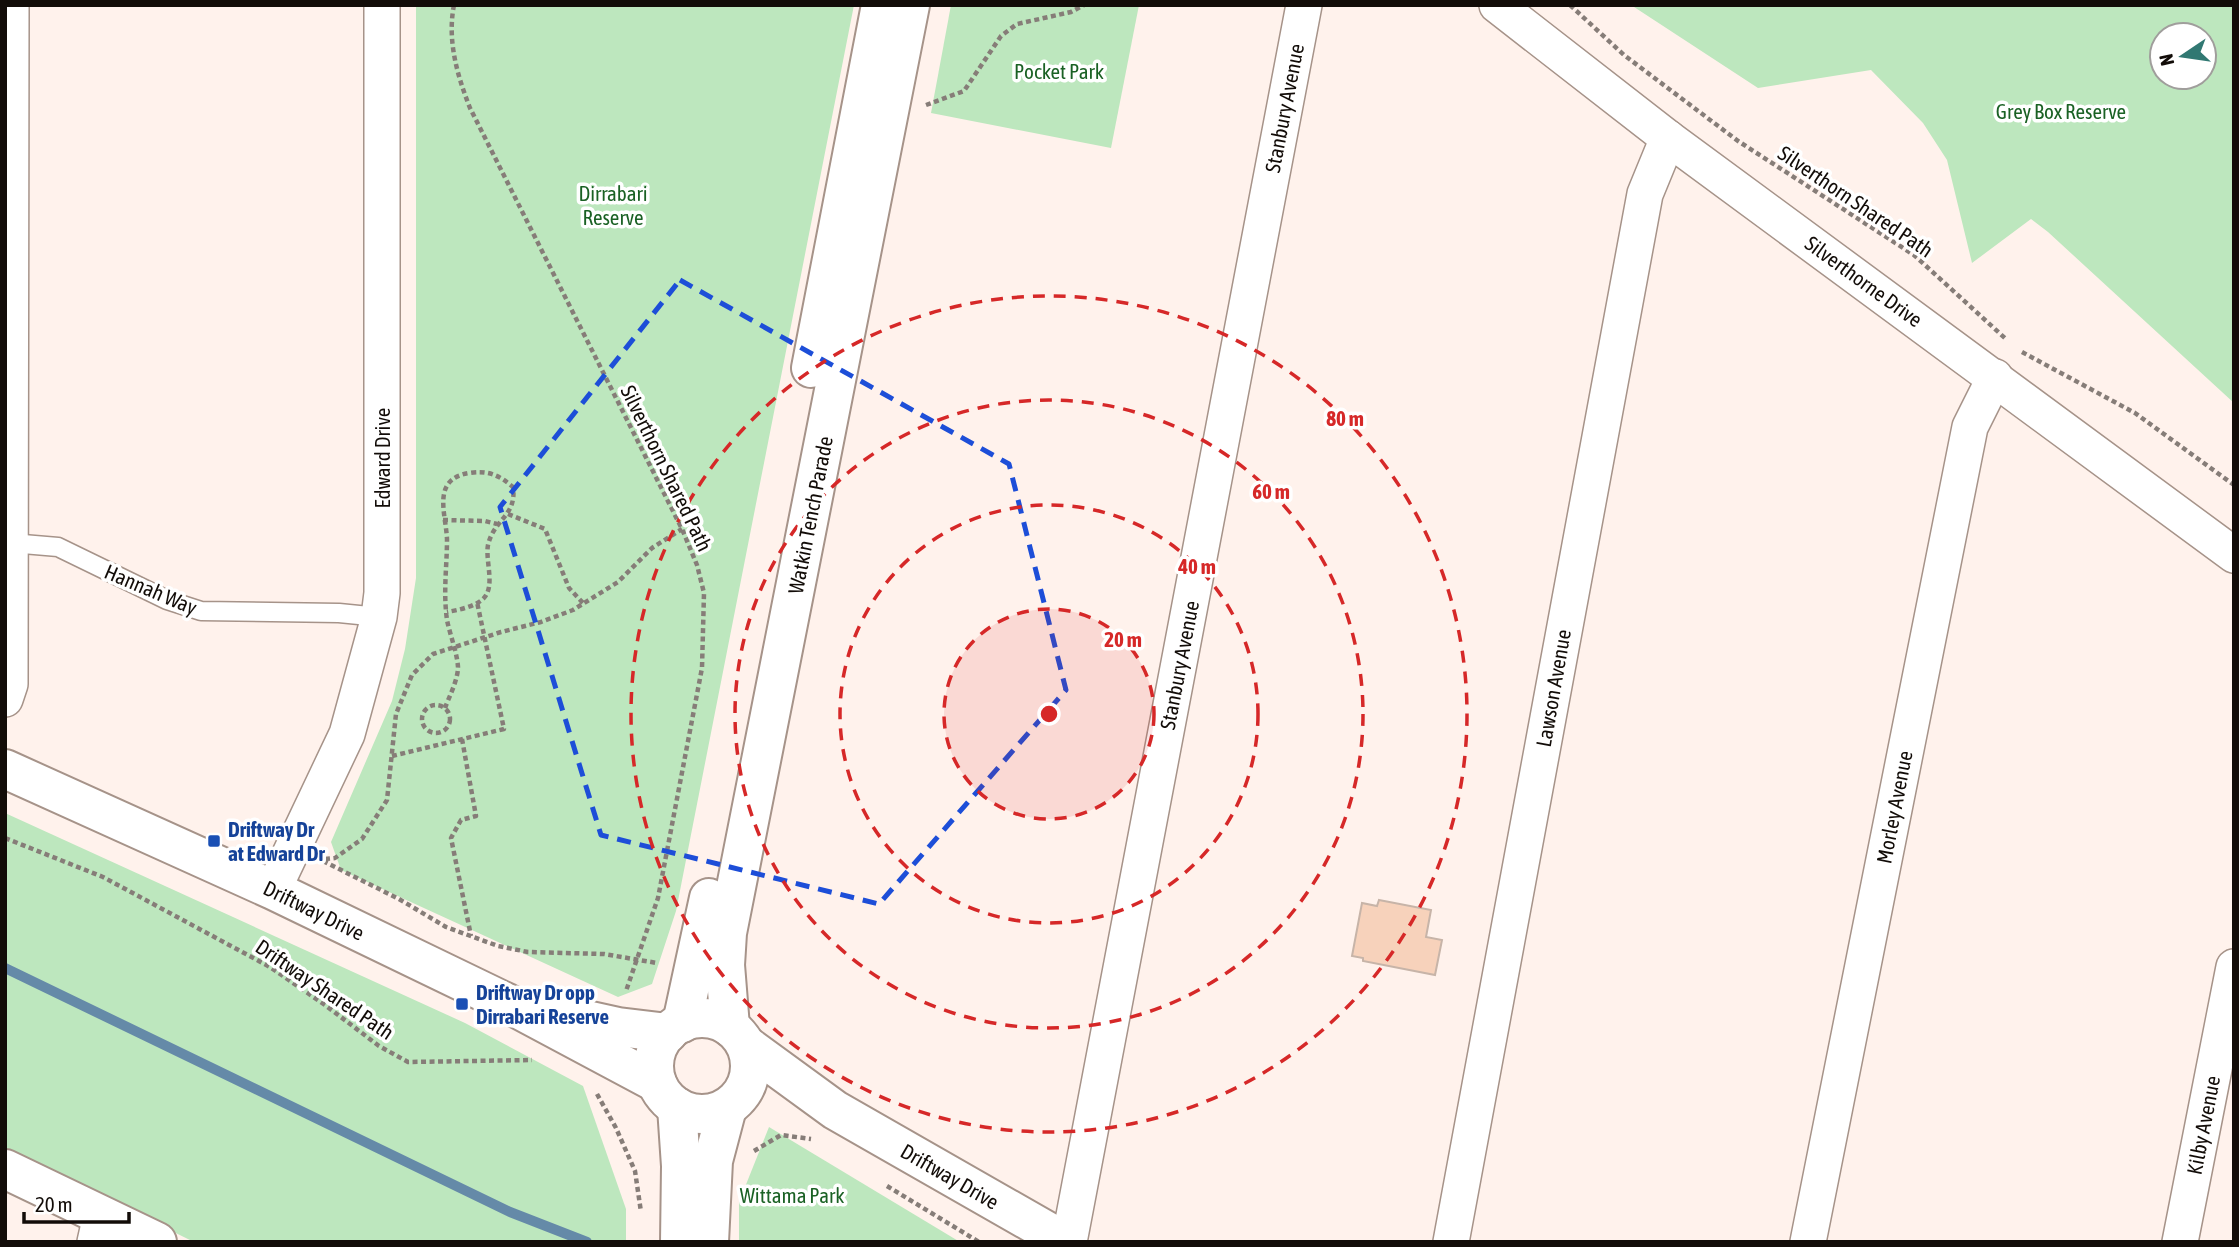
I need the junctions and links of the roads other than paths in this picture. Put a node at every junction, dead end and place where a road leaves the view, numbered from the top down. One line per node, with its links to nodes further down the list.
1 (11, 5): 9 (street)
2 (382, 5): 12 (street, Edward Drive)
3 (881, 5): 18 (street, Watkin Tench Parade)
4 (910, 5): 19 (street, Watkin Tench Parade)
5 (1304, 5): 28 (street, Stanbury Avenue)
6 (1497, 5): 7 (street, Silverthorne Drive)
7 (1668, 138): 8 (street, Silverthorne Drive); 29 (street, Lawson Avenue)
8 (1995, 377): 11 (street, Silverthorne Drive); 30 (street, Morley Avenue)
9 (7, 458): 10 (street)
10 (11, 543): 12 (lane, Hannah Way); 13 (street)
11 (2234, 555)
12 (379, 617): 15 (street, Edward Drive)
13 (5, 699)
14 (5, 769): 15 (street, Driftway Drive)
15 (273, 890): 17 (street, Driftway Drive)
16 (2234, 967): 31 (street, Kilby Avenue)
17 (506, 1003): 18 (street, Driftway Drive); 20 (street, Driftway Drive)
18 (675, 1028): 19 (street); 20 (street)
19 (738, 1036): 21 (street); 22 (street, Driftway Drive)
20 (667, 1095): 21 (street); 26 (street)
21 (735, 1101): 22 (street, Driftway Drive); 27 (street)
22 (835, 1110): 28 (street, Driftway Drive)
23 (5, 1169): 24 (street)
24 (98, 1229): 25 (street)
25 (157, 1242)
26 (680, 1242)
27 (709, 1242)
28 (1068, 1242)
29 (1451, 1242)
30 (1808, 1242)
31 (2180, 1242)

